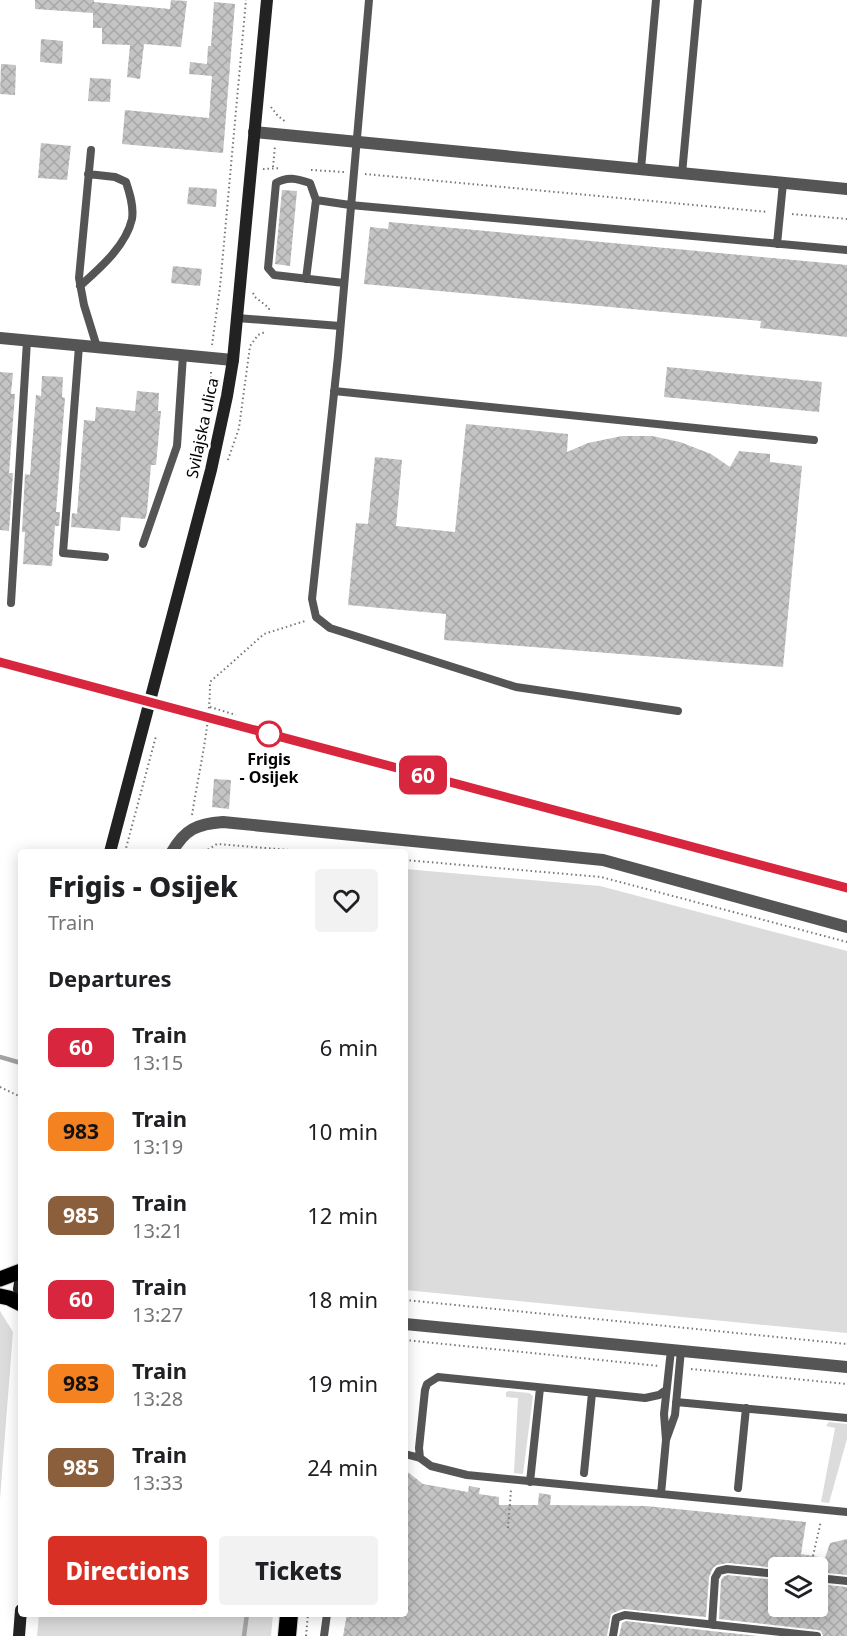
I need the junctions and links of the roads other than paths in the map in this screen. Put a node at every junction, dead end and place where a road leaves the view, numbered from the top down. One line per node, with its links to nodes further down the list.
1 (267, 0): 5 (main road, Svilajska ulica)
2 (369, 0): 6 (lane)
3 (656, 0): 8 (lane)
4 (698, 0): 10 (lane)
5 (254, 132): 6 (street); 20 (main road, Svilajska ulica)
6 (357, 142): 8 (street); 14 (lane)
7 (91, 150): 9 (lane)
8 (641, 169): 10 (street)
9 (88, 174): 19 (lane); 19 (lane)
10 (682, 174): 11 (street)
11 (783, 183): 12 (street); 15 (lane)
12 (847, 189)
13 (316, 200): 14 (lane); 17 (lane); 17 (lane)
14 (350, 205): 15 (lane); 18 (lane)
15 (777, 244): 16 (lane)
16 (847, 250)
17 (306, 279): 18 (lane)
18 (344, 283): 21 (lane)
19 (80, 285): 25 (lane)
20 (237, 318): 21 (lane); 27 (main road, Svilajska ulica)
21 (340, 326): 28 (lane)
22 (0, 338): 23 (street)
23 (27, 341): 24 (street); 32 (lane)
24 (79, 346): 25 (street); 31 (lane)
25 (97, 347): 26 (street)
26 (183, 355): 27 (street); 30 (lane)
27 (233, 360): 34 (main road, Svilajska ulica)
28 (334, 391): 29 (lane); 33 (lane)
29 (814, 440)
30 (143, 544)
31 (105, 557)
32 (11, 603)
33 (678, 711)
34 (111, 849)
35 (173, 849): 36 (street)
36 (847, 927)
37 (18, 1272): 38 (main road)
38 (0, 1279)
39 (0, 1296): 40 (main road)
40 (18, 1302)
41 (408, 1324): 42 (street)
42 (676, 1350): 43 (street); 45 (lane); 47 (lane)
43 (847, 1367)
44 (540, 1388): 46 (lane); 52 (lane); 54 (lane)
45 (666, 1390): 46 (lane); 50 (lane)
46 (592, 1393): 53 (lane)
47 (676, 1402): 48 (lane); 50 (lane)
48 (746, 1408): 49 (lane); 55 (lane)
49 (847, 1418)
50 (666, 1440): 56 (lane)
51 (408, 1455): 52 (lane)
52 (420, 1458): 54 (lane)
53 (584, 1473)
54 (530, 1482): 56 (lane)
55 (738, 1488)
56 (661, 1494): 57 (lane)
57 (847, 1512)
58 (768, 1573): 64 (lane)
59 (828, 1579): 60 (lane)
60 (847, 1581)
61 (20, 1617): 65 (main road)
62 (289, 1617): 66 (highway)
63 (327, 1617): 67 (lane)
64 (712, 1625): 68 (lane); 69 (lane)
65 (19, 1636)
66 (287, 1636)
67 (324, 1636)
68 (613, 1636)
69 (817, 1636)

